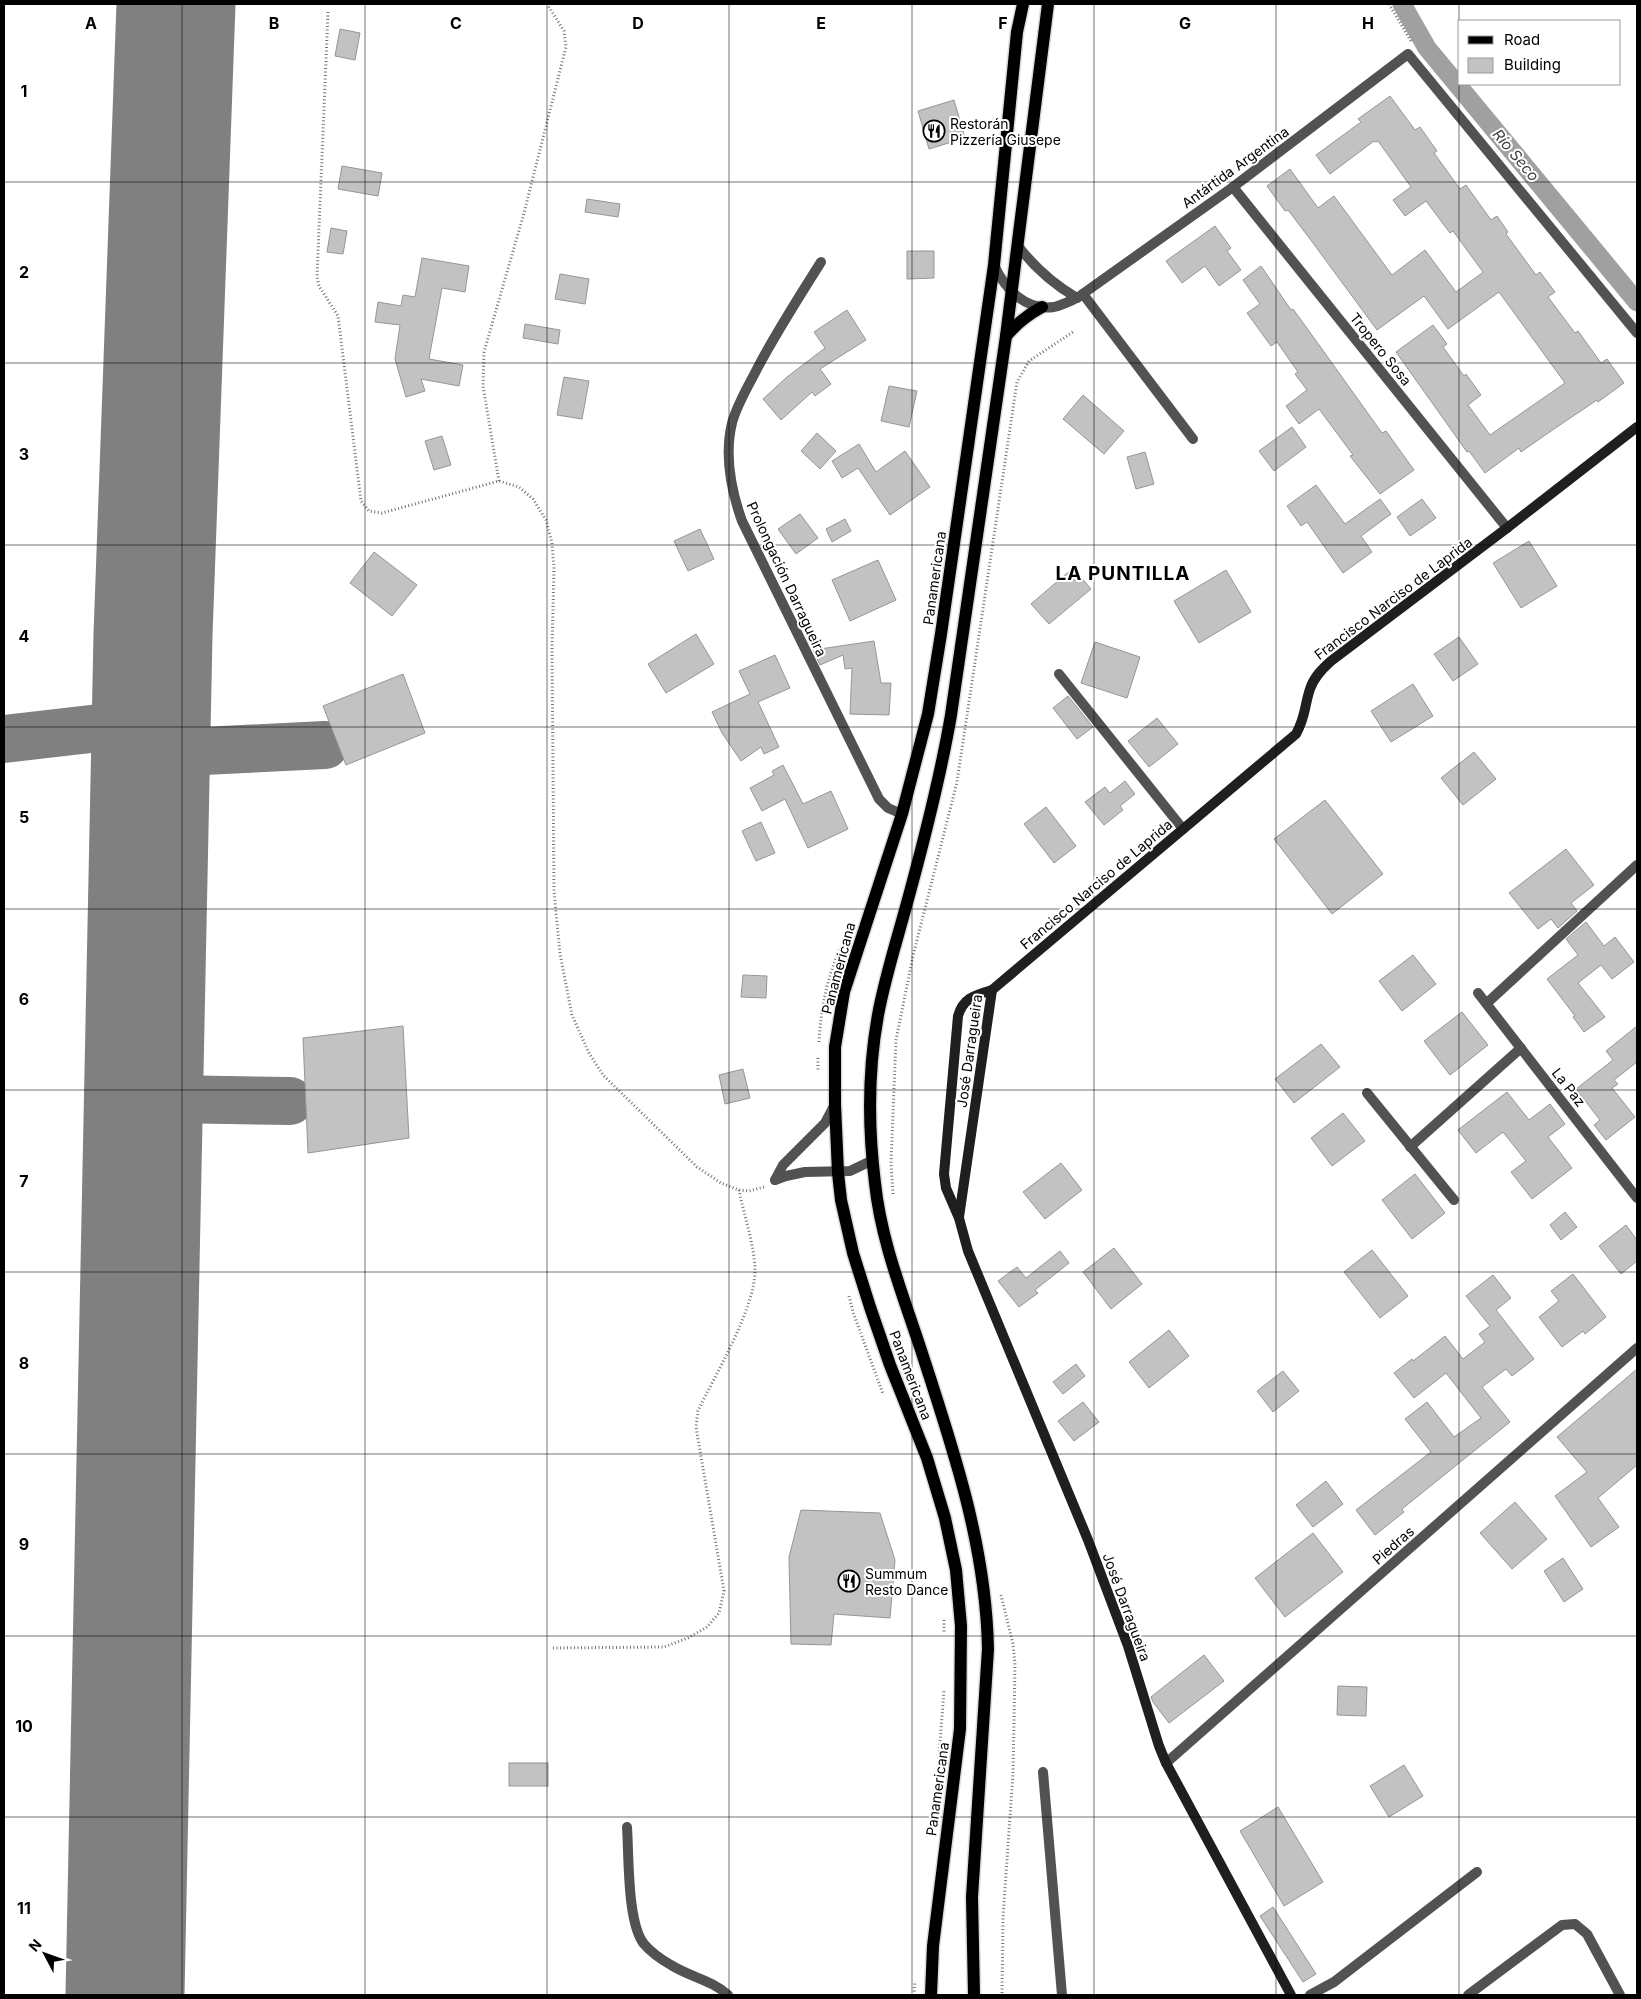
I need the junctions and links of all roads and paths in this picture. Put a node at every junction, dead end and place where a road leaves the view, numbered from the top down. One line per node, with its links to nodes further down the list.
1 (547, 4): 16 (path)
2 (1022, 4): 8 (main road, Panamericana)
3 (1048, 4): 6 (main road, Panamericana)
4 (328, 12): 16 (path)
5 (1233, 187): 10 (street, Antártida Argentina); 12 (street, Antártida Argentina); 17 (street, Tropero Sosa)
6 (1018, 246): 9 (main road, Panamericana); 10 (street)
7 (821, 262): 19 (street, Prolongación Darragueira)
8 (994, 265): 9 (street); 19 (main road, Panamericana)
9 (1012, 293): 11 (street); 13 (main road, Panamericana)
10 (1080, 296): 11 (street, Antártida Argentina); 15 (street)
11 (1042, 307): 13 (main road)
12 (1637, 333)
13 (1006, 336): 31 (main road, Panamericana)
14 (1637, 427): 17 (street, Francisco Narciso de Laprida)
15 (1193, 439)
16 (499, 480): 34 (path)
17 (1507, 528): 20 (street, Francisco Narciso de Laprida)
18 (1060, 674): 20 (street)
19 (902, 814): 29 (main road, Panamericana)
20 (1182, 829): 23 (street, Francisco Narciso de Laprida)
21 (1637, 865): 25 (street)
22 (844, 940): 27 (path)
23 (992, 990): 37 (street, José Darragueira); 37 (street, José Darragueira)
24 (1478, 992): 25 (street, La Paz)
25 (1486, 1003): 26 (street, La Paz)
26 (1521, 1048): 30 (street); 35 (street, La Paz)
27 (819, 1076)
28 (1367, 1093): 30 (street)
29 (835, 1104): 32 (main road, Panamericana); 33 (street)
30 (1410, 1147): 36 (street)
31 (873, 1160): 32 (street); 54 (main road, Panamericana)
32 (838, 1173): 33 (street); 53 (main road, Panamericana)
33 (775, 1180): 34 (path)
34 (739, 1190): 43 (path)
35 (1637, 1198)
36 (1454, 1200)
37 (959, 1218): 45 (street, José Darragueira)
38 (848, 1293): 40 (path)
39 (1637, 1348): 45 (street, Piedras)
40 (886, 1401)
41 (944, 1614): 42 (path)
42 (944, 1641)
43 (553, 1648)
44 (944, 1686): 47 (path)
45 (1166, 1763): 56 (street, José Darragueira)
46 (1043, 1772): 55 (street)
47 (936, 1790)
48 (626, 1827): 51 (street)
49 (1478, 1872): 57 (street)
50 (915, 1974): 52 (path)
51 (728, 1995)
52 (914, 1995)
53 (931, 1995)
54 (974, 1995)
55 (1062, 1995)
56 (1291, 1995)
57 (1310, 1995)
58 (1468, 1995): 59 (street)
59 (1620, 1995)

